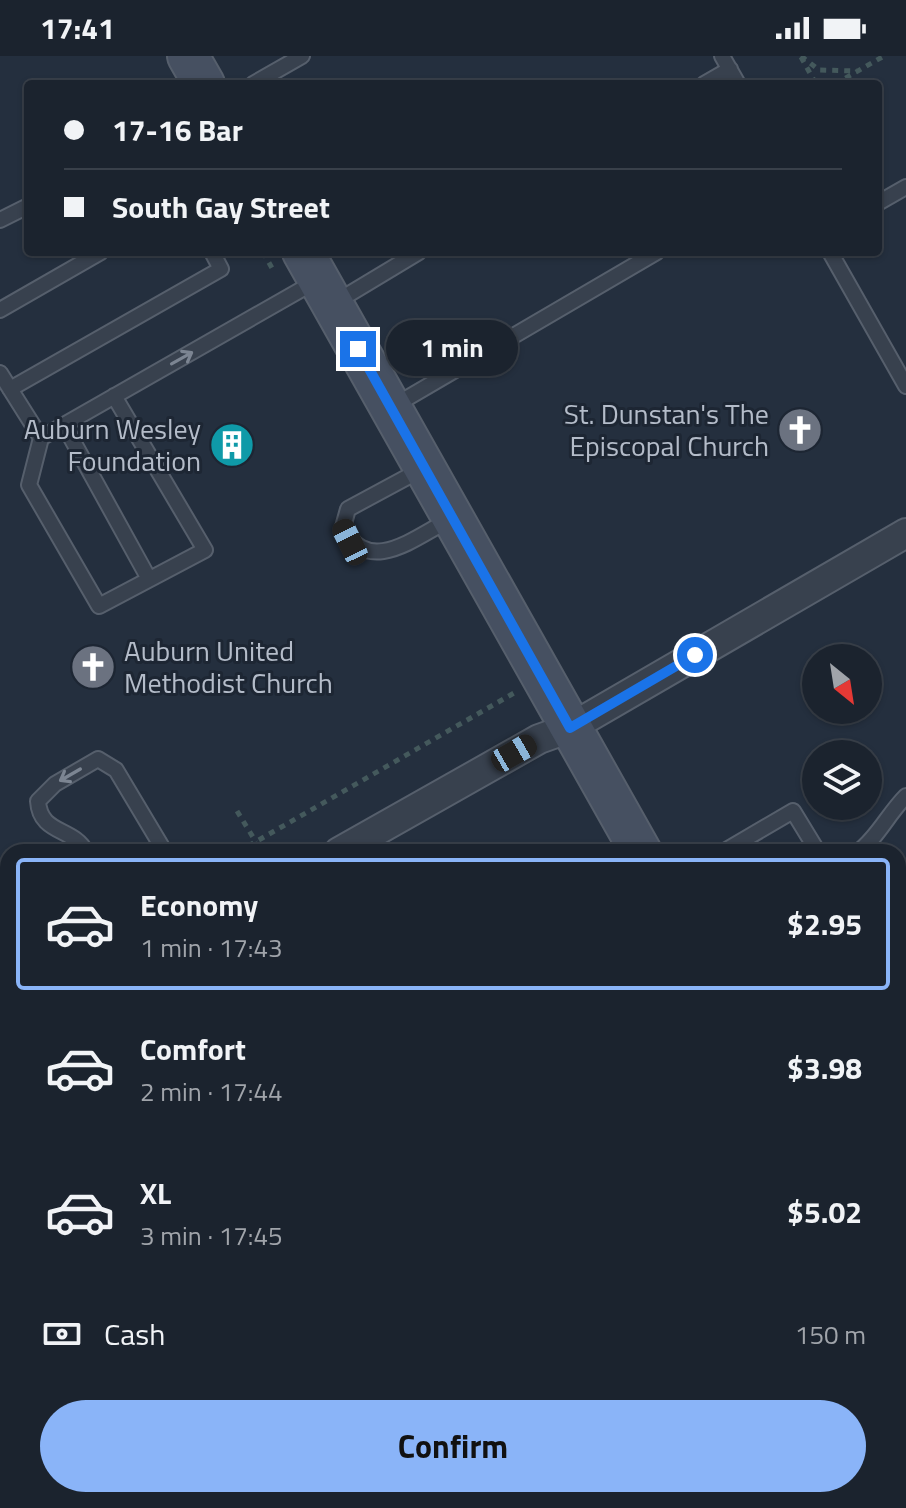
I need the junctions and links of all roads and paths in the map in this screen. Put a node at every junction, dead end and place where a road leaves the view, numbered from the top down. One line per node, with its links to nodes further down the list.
1 (302, 56): 6 (lane)
2 (800, 56): 5 (path); 9 (path)
3 (884, 56): 5 (path)
4 (726, 62): 7 (lane); 8 (lane)
5 (858, 71): 10 (path)
6 (260, 80)
7 (708, 80)
8 (736, 80)
9 (814, 80)
10 (842, 80)
11 (906, 187): 12 (lane)
12 (882, 201)
13 (24, 208): 14 (lane)
14 (0, 220)
15 (94, 256): 21 (lane)
16 (214, 256): 24 (lane)
17 (404, 256): 20 (lane)
18 (650, 256): 26 (lane)
19 (832, 256): 23 (lane)
20 (318, 279): 25 (lane, one-way to 20); 26 (street)
21 (0, 310)
22 (0, 373): 24 (lane)
23 (906, 386)
24 (10, 389): 28 (lane)
25 (114, 396): 27 (lane); 32 (lane)
26 (390, 408): 29 (street)
27 (64, 425): 28 (lane); 32 (lane)
28 (41, 438): 32 (lane)
29 (424, 468): 30 (street); 30 (lane)
30 (452, 519): 34 (street)
31 (906, 533): 34 (street)
32 (149, 579)
33 (513, 693): 37 (path)
34 (570, 728): 41 (street); 42 (street)
35 (906, 796): 45 (lane)
36 (237, 811): 37 (path)
37 (256, 842): 40 (path)
38 (80, 844): 39 (lane, one-way to 38)
39 (160, 844)
40 (252, 844)
41 (353, 844)
42 (636, 844)
43 (737, 844): 44 (lane)
44 (813, 844)
45 (867, 844)

